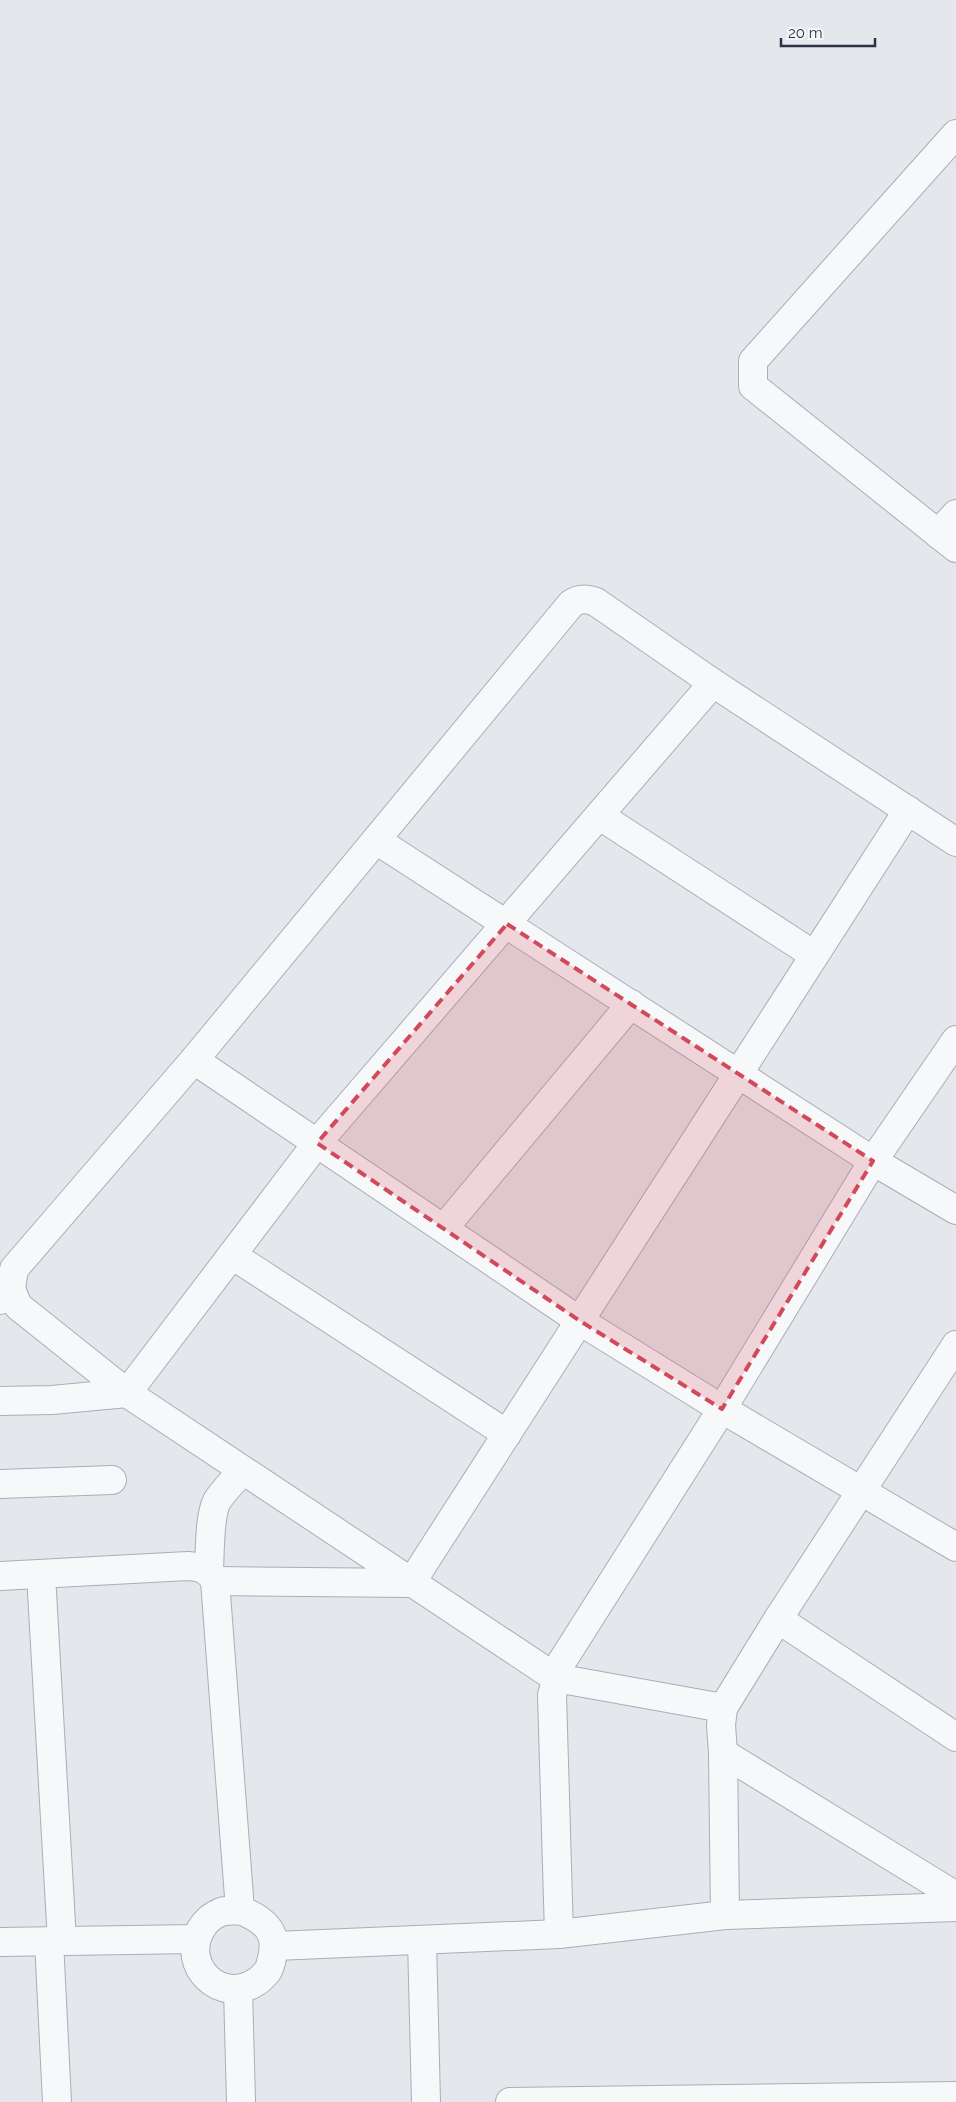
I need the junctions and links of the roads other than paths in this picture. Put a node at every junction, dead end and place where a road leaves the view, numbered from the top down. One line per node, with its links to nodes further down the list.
1 (956, 134): 3 (street)
2 (956, 514): 3 (street)
3 (947, 541)
4 (713, 684): 5 (street); 6 (street); 7 (street)
5 (908, 810): 8 (street); 10 (street)
6 (600, 816): 9 (street); 10 (street)
7 (376, 840): 9 (street); 13 (street)
8 (956, 842)
9 (507, 924): 11 (street); 15 (street)
10 (814, 956): 14 (street)
11 (631, 1004): 14 (street); 18 (street)
12 (956, 1040): 16 (street)
13 (194, 1060): 15 (street); 20 (street)
14 (738, 1073): 16 (street); 21 (street)
15 (317, 1142): 18 (street); 19 (street)
16 (873, 1161): 17 (street); 25 (street)
17 (956, 1210)
18 (444, 1228): 21 (street)
19 (232, 1255): 23 (street); 26 (street)
20 (6, 1295): 23 (street)
21 (580, 1321): 25 (street); 26 (street)
22 (956, 1345): 30 (street)
23 (127, 1393): 24 (street); 27 (street)
24 (0, 1401)
25 (722, 1409): 30 (street); 37 (street)
26 (507, 1434): 35 (street)
27 (243, 1471): 34 (street); 35 (street)
28 (112, 1480): 29 (street)
29 (0, 1484)
30 (862, 1493): 31 (street); 36 (street)
31 (956, 1547)
32 (41, 1574): 33 (street); 34 (street); 48 (street)
33 (0, 1576)
34 (212, 1576): 35 (street); 43 (street)
35 (411, 1583): 37 (street)
36 (778, 1619): 38 (street); 39 (street)
37 (556, 1678): 38 (street); 45 (street)
38 (723, 1708): 40 (street)
39 (956, 1737)
40 (723, 1753): 41 (street); 44 (street)
41 (956, 1896)
42 (956, 1907): 44 (street)
43 (240, 1910): 46 (street); 50 (street)
44 (725, 1915): 45 (street)
45 (559, 1934): 47 (street)
46 (196, 1939): 48 (street); 51 (street)
47 (422, 1940): 50 (street); 56 (street)
48 (56, 1941): 49 (street); 54 (street)
49 (0, 1942)
50 (275, 1946): 51 (street)
51 (238, 1989): 55 (street)
52 (956, 2096): 53 (street)
53 (883, 2099): 57 (street)
54 (58, 2102)
55 (241, 2102)
56 (426, 2102)
57 (510, 2102)

